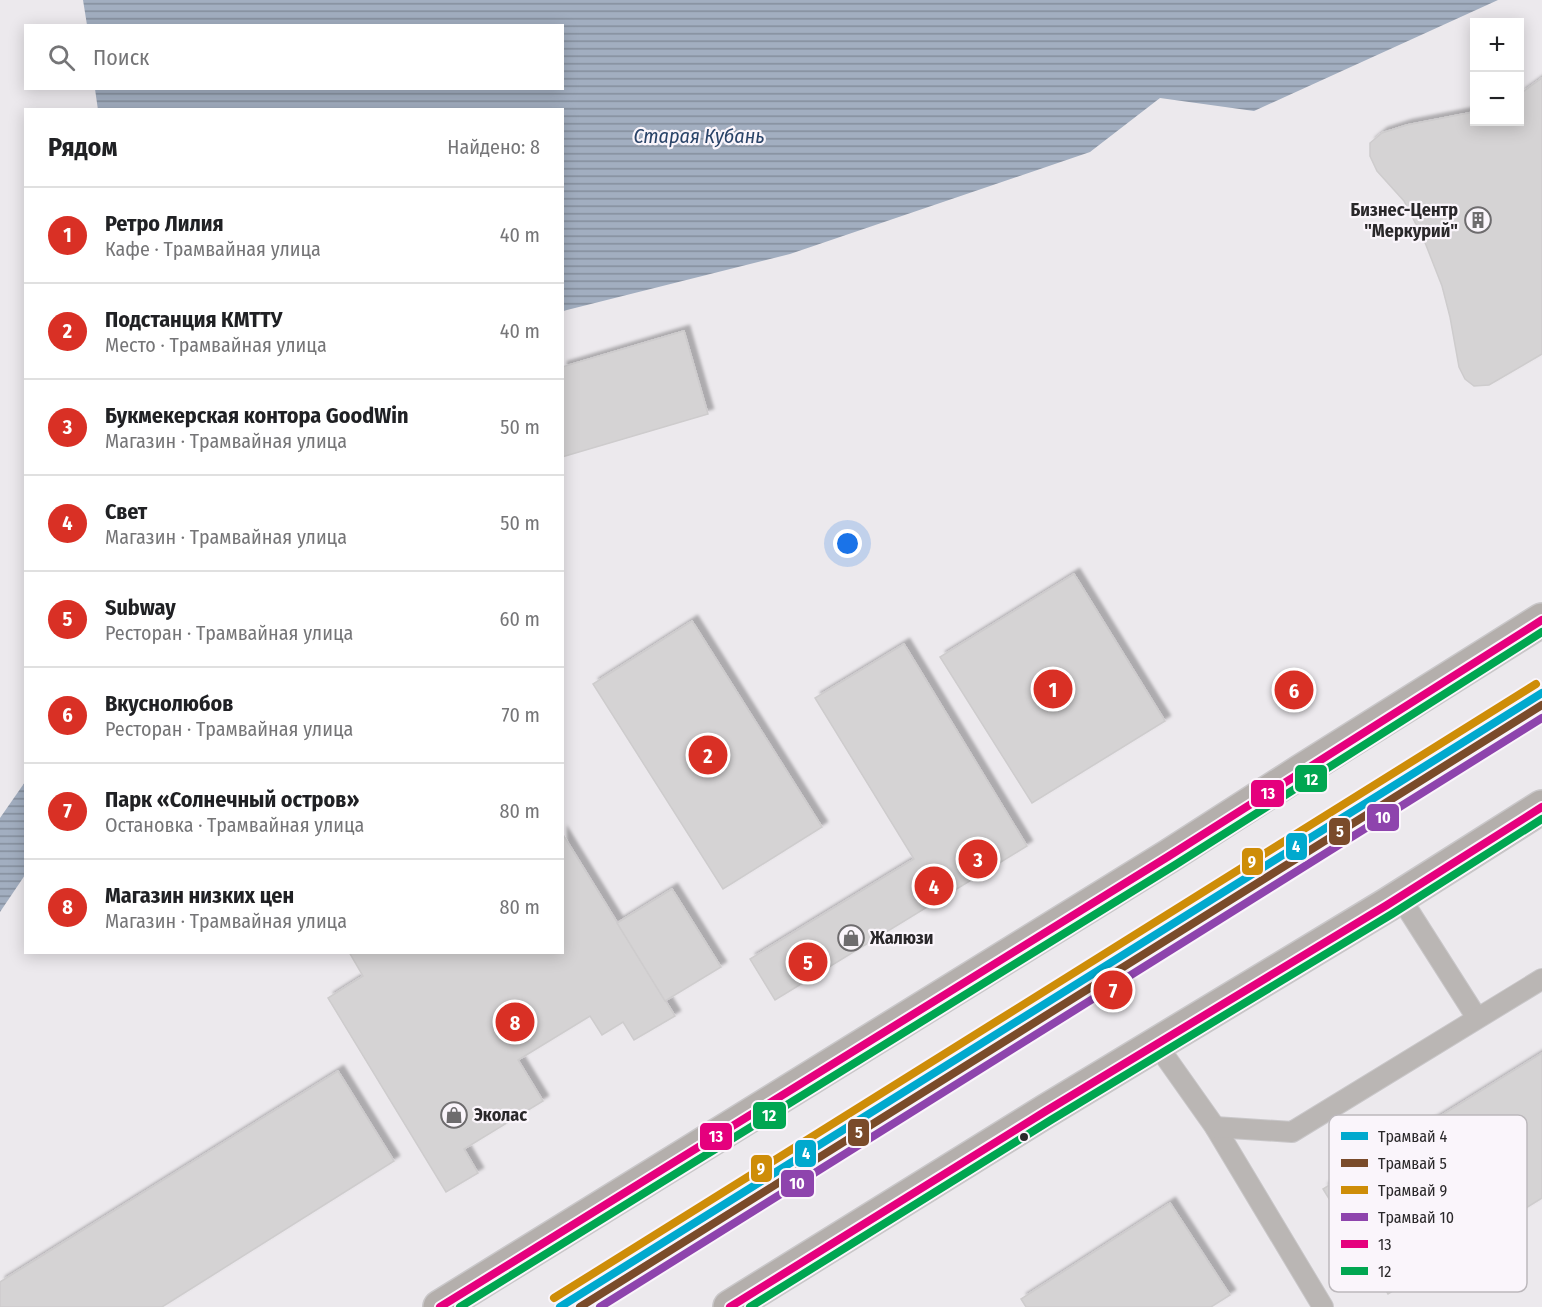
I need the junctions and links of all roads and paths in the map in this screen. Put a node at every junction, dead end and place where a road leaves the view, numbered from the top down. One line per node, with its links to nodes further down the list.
1 (1542, 620): 8 (main road)
2 (1542, 807): 3 (main road)
3 (1400, 897): 5 (lane); 6 (main road)
4 (1542, 980): 5 (lane)
5 (1477, 1018): 7 (lane)
6 (1157, 1045): 7 (lane); 9 (main road)
7 (1215, 1127): 10 (lane)
8 (440, 1307)
9 (730, 1307)
10 (1323, 1307)

